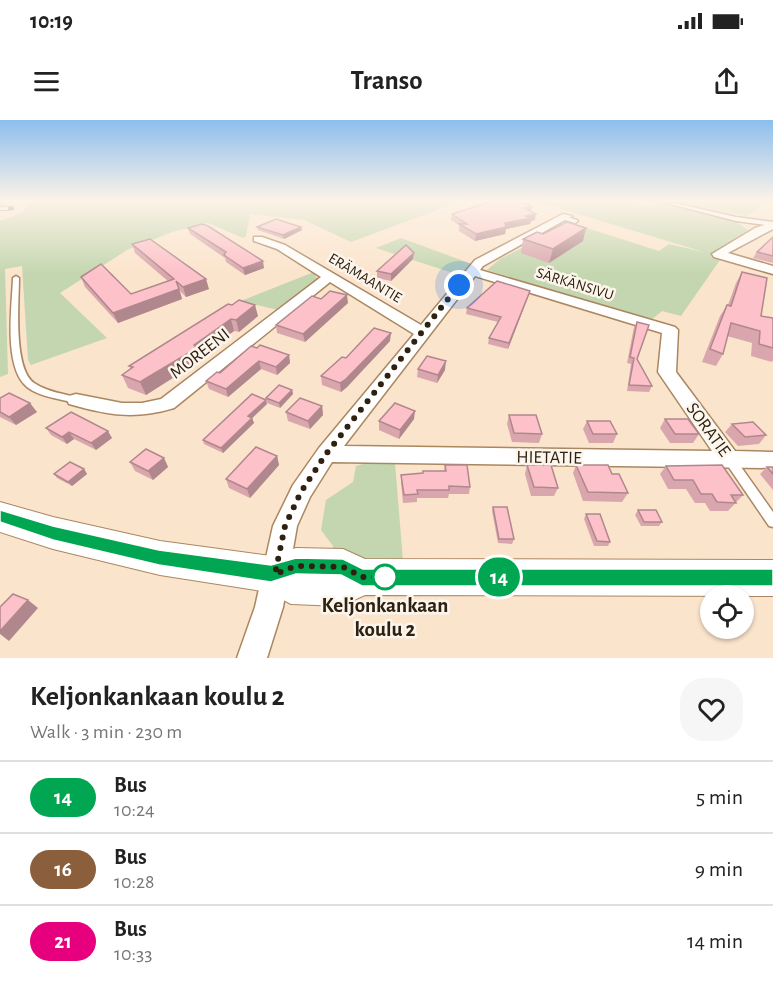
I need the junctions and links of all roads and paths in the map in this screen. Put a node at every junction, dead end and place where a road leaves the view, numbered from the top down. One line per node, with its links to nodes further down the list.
1 (554, 225): 7 (street)
2 (749, 225): 4 (lane)
3 (770, 225): 4 (street)
4 (759, 230): 6 (street)
5 (258, 239): 8 (street, ERÄMAANTIE)
6 (773, 270)
7 (471, 271): 10 (street, SÄRKÄNSIVU); 11 (street)
8 (330, 276): 11 (street, ERÄMAANTIE); 12 (street, MOREENI)
9 (16, 278): 12 (lane)
10 (670, 330): 14 (street, SORATIE)
11 (422, 332): 13 (street)
12 (76, 400)
13 (326, 454): 14 (street, HIETATIE); 18 (street)
14 (730, 460): 15 (street, HIETATIE); 17 (lane, SORATIE)
15 (773, 460)
16 (0, 517): 18 (main road)
17 (773, 522)
18 (275, 574): 19 (main road); 20 (street)
19 (773, 578)
20 (252, 658)

